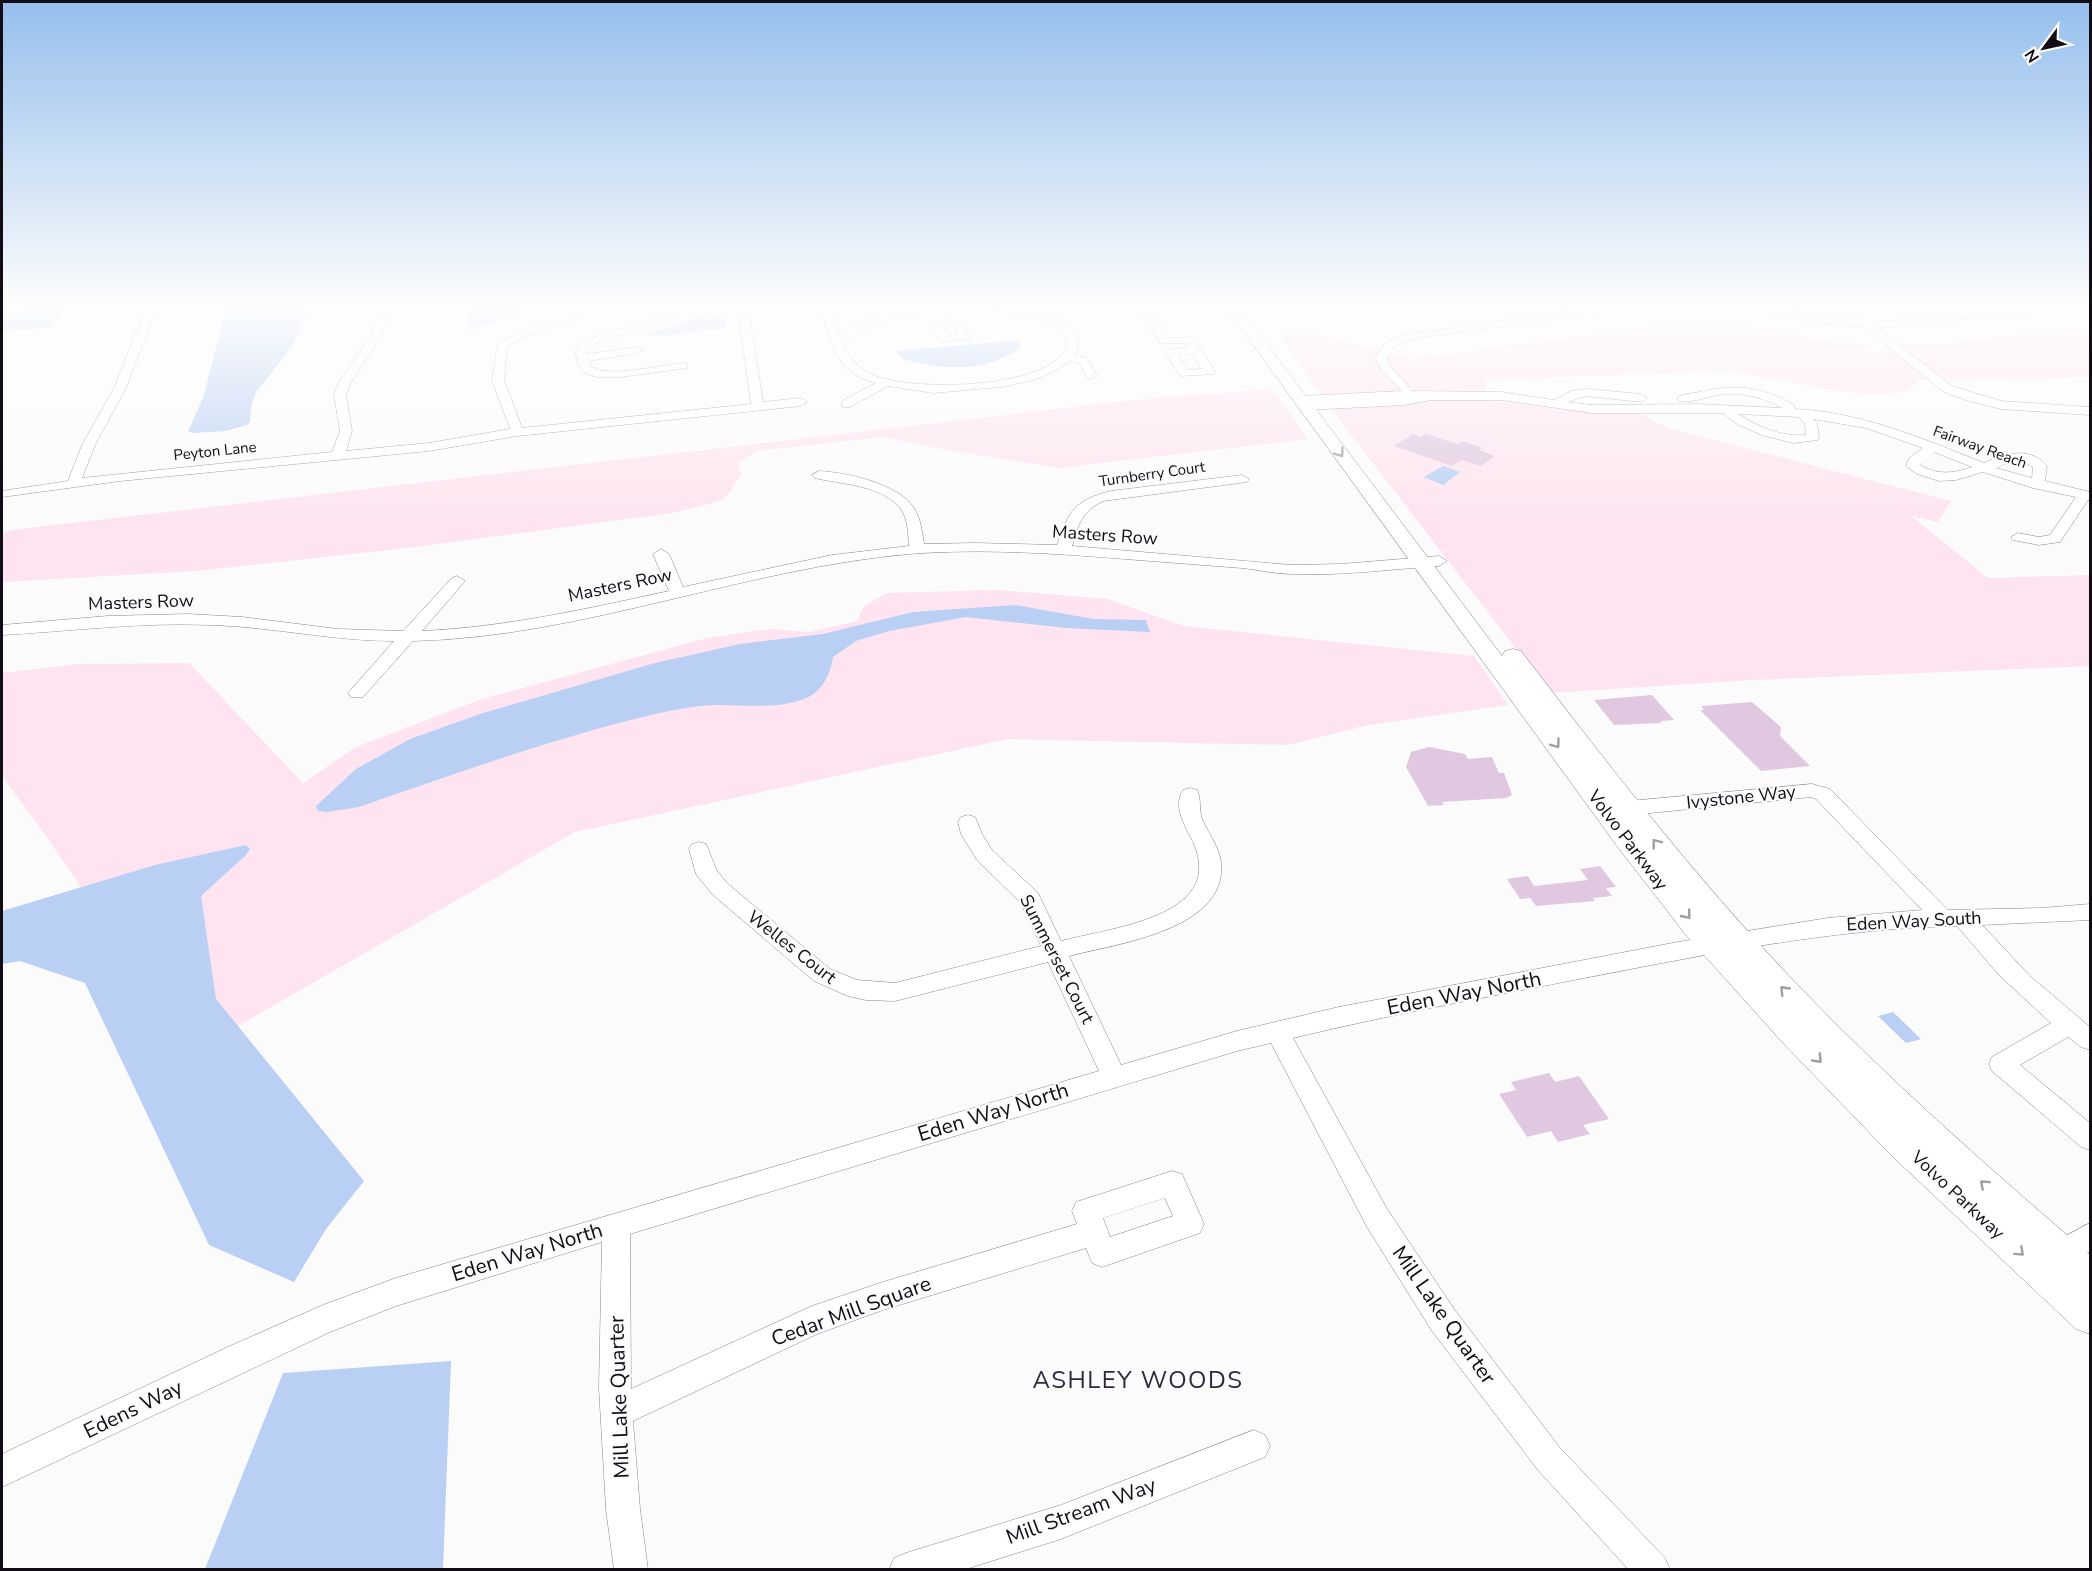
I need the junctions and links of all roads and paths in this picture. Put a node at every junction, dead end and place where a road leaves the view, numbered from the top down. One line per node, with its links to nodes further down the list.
1 (122, 379): 29 (street)
2 (347, 379): 25 (street)
3 (498, 379): 23 (street)
4 (754, 379): 17 (street)
5 (880, 379): 11 (street)
6 (1016, 379): 11 (street)
7 (1292, 379): 14 (main road, Volvo Parkway)
8 (1295, 379): 14 (main road, Volvo Parkway)
9 (1396, 379): 12 (street)
10 (1934, 379): 19 (street)
11 (887, 382): 15 (street)
12 (1407, 390)
13 (801, 402): 17 (street, Peyton Lane)
14 (1311, 402): 16 (street, Fairway Reach); 37 (main road, Volvo Parkway)
15 (846, 404)
16 (1556, 404): 18 (street, Fairway Reach); 20 (street)
17 (758, 407): 23 (street, Peyton Lane)
18 (1726, 409): 20 (street, Fairway Reach); 20 (street)
19 (2091, 411)
20 (1798, 413): 22 (street, Fairway Reach)
21 (1881, 415): 22 (street)
22 (1845, 420): 24 (street, Fairway Reach)
23 (517, 432): 25 (street, Peyton Lane)
24 (1932, 447): 26 (street, Fairway Reach); 26 (street)
25 (338, 455): 29 (street, Peyton Lane)
26 (1983, 468): 30 (street, Fairway Reach); 30 (street)
27 (819, 475): 34 (street)
28 (1242, 479): 35 (street, Turnberry Court)
29 (74, 483): 31 (street, Peyton Lane)
30 (2038, 485): 32 (street, Fairway Reach)
31 (5, 494)
32 (2087, 495): 33 (street)
33 (2018, 537)
34 (917, 549): 35 (street, Masters Row); 39 (street, Masters Row)
35 (1063, 551): 37 (street, Masters Row)
36 (661, 554): 39 (street)
37 (1426, 556): 44 (main road, Volvo Parkway); 49 (main road, Volvo Parkway, one-way to 49)
38 (457, 581): 41 (street)
39 (678, 593): 41 (street, Masters Row)
40 (2, 630): 41 (street, Masters Row)
41 (409, 635): 42 (street)
42 (357, 693)
43 (1190, 795): 50 (street, Welles Court)
44 (1630, 808): 48 (street, Ivystone Way); 49 (main road, Volvo Parkway, one-way to 44)
45 (968, 822): 50 (street, Summerset Court)
46 (699, 849): 50 (street, Welles Court)
47 (2091, 912): 48 (street, Eden Way South)
48 (1953, 918): 49 (street, Eden Way South); 51 (street, Ivystone Way)
49 (1725, 944): 52 (street, Eden Way North); 59 (main road, Volvo Parkway, one-way to 49); 61 (main road, Volvo Parkway, one-way to 61)
50 (1056, 951): 54 (street, Summerset Court)
51 (2069, 1025): 53 (street, Ivystone Way); 55 (street)
52 (1277, 1031): 54 (street, Eden Way North); 68 (street, Mill Lake Quarter)
53 (2091, 1040)
54 (1114, 1076): 56 (street, Eden Way North)
55 (2091, 1139)
56 (616, 1225): 62 (street, Eden Way North); 63 (street, Mill Lake Quarter)
57 (1094, 1232): 63 (street, Cedar Mill Square)
58 (2091, 1236): 59 (street)
59 (2061, 1254): 60 (main road, Volvo Parkway)
60 (2091, 1279)
61 (2091, 1316)
62 (264, 1347): 65 (street, Edens Way)
63 (617, 1412): 66 (street, Mill Lake Quarter)
64 (1254, 1446): 67 (street, Mill Stream Way)
65 (2, 1471)
66 (632, 1569)
67 (906, 1569)
68 (1653, 1569)

